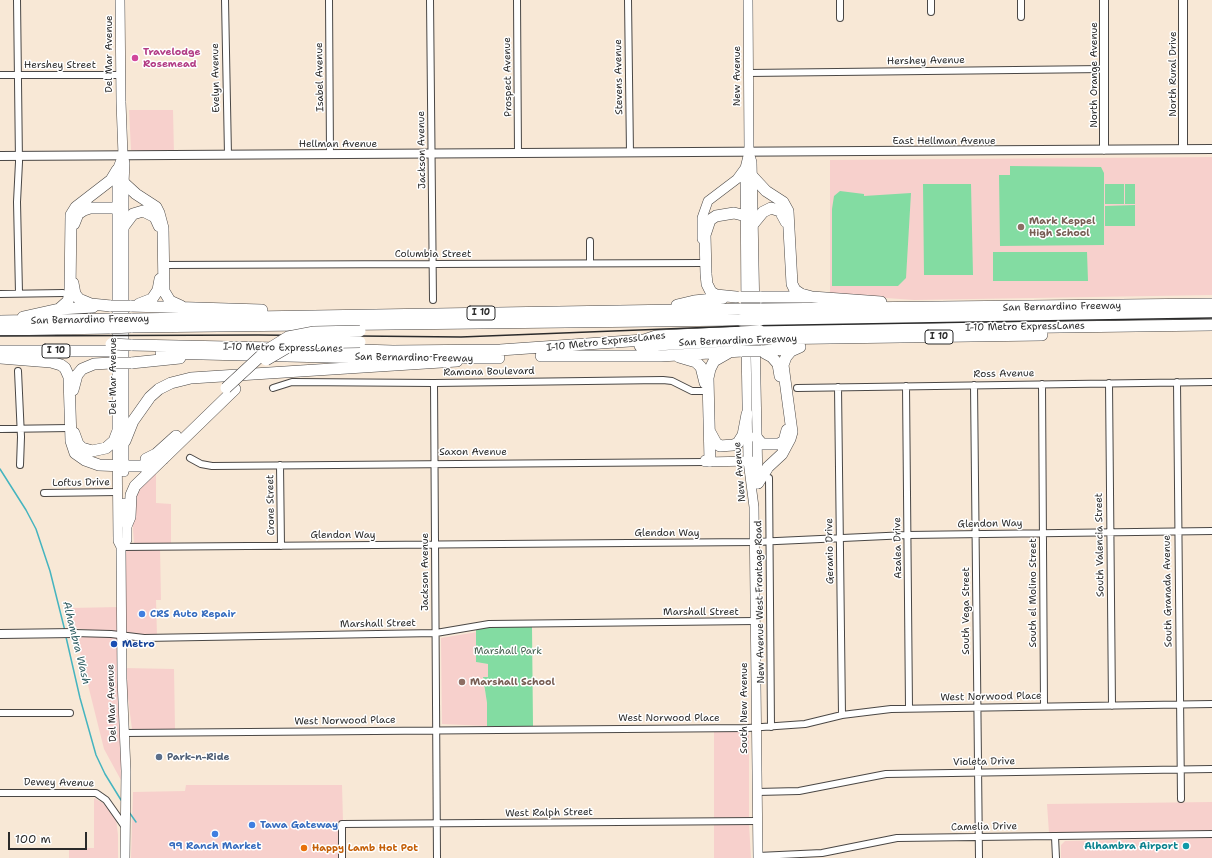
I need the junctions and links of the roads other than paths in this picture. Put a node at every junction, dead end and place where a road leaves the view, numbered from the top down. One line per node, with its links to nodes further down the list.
1 (17, 0): 20 (street)
2 (120, 0): 21 (main road, Del Mar Avenue)
3 (225, 0): 32 (street, Evelyn Avenue)
4 (329, 0): 28 (street, Isabel Avenue)
5 (430, 0): 29 (street, Jackson Avenue)
6 (517, 0): 30 (street, Prospect Avenue)
7 (628, 0): 27 (street, Stevens Avenue)
8 (748, 0): 18 (main road, New Avenue)
9 (840, 0): 16 (street)
10 (931, 0): 14 (street)
11 (1020, 0): 15 (street)
12 (1104, 0): 17 (street, North Orange Avenue)
13 (1183, 0): 22 (street, North Rural Drive)
14 (931, 12)
15 (1021, 17)
16 (840, 18)
17 (1104, 69): 18 (street, Hershey Avenue); 24 (street, North Orange Avenue)
18 (748, 73): 26 (main road, New Avenue)
19 (0, 75): 20 (street, Hershey Street)
20 (17, 75): 21 (street, Hershey Street); 34 (street)
21 (121, 75): 31 (main road, Del Mar Avenue)
22 (1183, 149): 23 (street, East Hellman Avenue); 24 (street, East Hellman Avenue)
23 (1212, 149)
24 (1104, 150): 26 (street, East Hellman Avenue)
25 (675, 152): 26 (street, East Hellman Avenue); 27 (street, Hellman Avenue)
26 (749, 152): 35 (main road, New Avenue); 37 (main road, New Avenue)
27 (630, 153): 30 (street, Hellman Avenue)
28 (330, 154): 29 (street, Hellman Avenue); 32 (street, Hellman Avenue)
29 (432, 154): 30 (street, Hellman Avenue); 45 (street, Jackson Avenue)
30 (518, 154)
31 (123, 155): 32 (street, Hellman Avenue); 34 (street, Hellman Avenue); 36 (main road, Del Mar Avenue); 38 (main road, Del Mar Avenue)
32 (228, 155)
33 (0, 156): 34 (street, Hellman Avenue)
34 (18, 156): 47 (street)
35 (744, 168): 40 (main road, New Avenue); 44 (main road)
36 (118, 170): 39 (main road, Del Mar Avenue); 60 (highway)
37 (753, 177): 40 (main road, New Avenue); 52 (highway)
38 (124, 183): 41 (main road, Del Mar Avenue); 46 (highway)
39 (118, 208): 56 (highway); 107 (main road, Del Mar Avenue)
40 (750, 219): 50 (highway); 51 (highway); 102 (main road, New Avenue); 108 (main road, New Avenue)
41 (124, 226): 57 (highway); 107 (main road, Del Mar Avenue)
42 (590, 241): 43 (street)
43 (590, 263): 44 (street, Columbia Street); 45 (street, Columbia Street)
44 (702, 263): 54 (highway)
45 (434, 264): 46 (street, Columbia Street); 53 (street, Jackson Avenue)
46 (163, 265): 58 (highway)
47 (19, 293): 48 (street); 49 (street)
48 (63, 293)
49 (0, 294)
50 (738, 297): 51 (highway, bridge); 54 (highway)
51 (760, 297): 52 (highway)
52 (812, 297): 59 (highway)
53 (433, 300)
54 (694, 301): 61 (highway)
55 (1212, 304): 59 (highway, San Bernardino Freeway / I 10)
56 (111, 306): 57 (highway, bridge); 60 (highway)
57 (130, 306): 58 (highway)
58 (184, 306): 65 (highway)
59 (907, 308): 64 (highway, San Bernardino Freeway / I 10)
60 (59, 309): 66 (highway)
61 (663, 309): 63 (highway, San Bernardino Freeway / I 10); 65 (highway, San Bernardino Freeway / I 10)
62 (1212, 313): 64 (highway, I-10 Metro ExpressLanes)
63 (741, 314): 64 (highway, San Bernardino Freeway / I 10, bridge); 67 (highway, I-10 Metro ExpressLanes)
64 (760, 314)
65 (299, 316): 69 (highway, San Bernardino Freeway / I 10)
66 (6, 321): 68 (highway, San Bernardino Freeway / I 10)
67 (674, 322): 69 (highway, I-10 Metro ExpressLanes); 75 (highway)
68 (111, 323): 69 (highway, San Bernardino Freeway / I 10, bridge); 71 (highway)
69 (131, 323)
70 (1212, 325): 73 (highway, I-10 Metro ExpressLanes)
71 (0, 330)
72 (1212, 331): 76 (highway, San Bernardino Freeway / I 10)
73 (760, 335): 76 (highway, San Bernardino Freeway / I 10); 78 (highway, San Bernardino Freeway / I 10, bridge)
74 (656, 336): 75 (highway); 78 (highway, I-10 Metro ExpressLanes); 81 (highway, I-10 Metro ExpressLanes)
75 (360, 337): 98 (highway, bridge)
76 (828, 339): 80 (highway)
77 (0, 344): 79 (highway, I-10 Metro ExpressLanes)
78 (739, 344): 83 (highway, bridge); 85 (highway, San Bernardino Freeway / I 10); 86 (highway); 106 (highway)
79 (111, 347): 81 (highway, I-10 Metro ExpressLanes, bridge); 82 (highway, I 10)
80 (800, 347): 83 (highway); 119 (highway)
81 (131, 348): 84 (highway, San Bernardino Freeway / I 10)
82 (0, 351)
83 (761, 351): 108 (highway)
84 (201, 354): 88 (highway, San Bernardino Freeway / I 10); 107 (highway, bridge)
85 (541, 356): 86 (highway); 88 (highway, San Bernardino Freeway / I 10)
86 (671, 356): 101 (highway)
87 (0, 358): 103 (highway)
88 (477, 359): 107 (highway)
89 (18, 371): 105 (street)
90 (1176, 382): 91 (street, Ross Avenue); 93 (street, Ross Avenue); 124 (street, South Granada Avenue)
91 (1212, 382)
92 (434, 383): 99 (street, Ramona Boulevard); 101 (street, Ramona Boulevard); 115 (street, Jackson Avenue)
93 (1109, 383): 94 (street, Ross Avenue); 126 (street, South Valencia Street)
94 (1042, 384): 95 (street, Ross Avenue); 127 (street, South el Molino Street)
95 (974, 385): 96 (street, Ross Avenue); 128 (street, South Vega Street)
96 (906, 386): 97 (street, Ross Avenue); 129 (street, Azalea Drive)
97 (838, 387): 100 (street, Ross Avenue); 130 (street, Geranio Drive)
98 (230, 388): 110 (highway); 114 (highway)
99 (273, 388)
100 (797, 388)
101 (705, 391): 111 (main road)
102 (747, 414): 106 (highway); 112 (main road, New Avenue)
103 (70, 428): 105 (street); 114 (highway)
104 (0, 429): 105 (street)
105 (20, 429): 116 (street)
106 (710, 432): 111 (highway)
107 (121, 437): 114 (main road, Del Mar Avenue)
108 (756, 437): 113 (main road, New Avenue)
109 (190, 458): 117 (street, Saxon Avenue)
110 (163, 459): 114 (highway); 123 (highway)
111 (707, 461): 112 (main road, Saxon Avenue); 115 (street, Saxon Avenue)
112 (748, 461): 113 (main road, Saxon Avenue); 122 (main road, New Avenue)
113 (758, 461): 119 (main road, New Avenue)
114 (122, 464): 120 (main road, Del Mar Avenue); 123 (main road, Del Mar Avenue)
115 (434, 464): 117 (street, Saxon Avenue); 133 (street, Jackson Avenue)
116 (20, 465)
117 (280, 465): 134 (street, Crone Street)
118 (769, 478): 131 (street, New Avenue West Frontage Road)
119 (758, 483): 122 (main road, New Avenue)
120 (118, 492): 121 (street, Loftus Drive); 135 (main road, Del Mar Avenue)
121 (44, 493)
122 (754, 507): 132 (main road)
123 (127, 524): 135 (main road, Del Mar Avenue)
124 (1178, 531): 125 (street, Glendon Way); 126 (street, Glendon Way); 142 (street, South Granada Avenue)
125 (1212, 531)
126 (1109, 532): 127 (street, Glendon Way); 144 (street, South Valencia Street)
127 (1043, 533): 128 (street, Glendon Way); 143 (street, South el Molino Street)
128 (976, 534): 129 (street, Glendon Way); 145 (street, South Vega Street)
129 (908, 535): 130 (street, Glendon Way); 146 (street, Azalea Drive)
130 (840, 538): 131 (street, Glendon Way); 149 (street, Geranio Drive)
131 (768, 541): 132 (street, Glendon Way); 151 (street, New Avenue West Frontage Road)
132 (755, 542): 133 (street, Glendon Way); 136 (main road, South New Avenue)
133 (435, 545): 134 (street, Glendon Way); 138 (street, Jackson Avenue)
134 (281, 546): 135 (street, Glendon Way)
135 (121, 547): 140 (main road, Del Mar Avenue)
136 (755, 621): 138 (street, Marshall Street); 150 (main road, South New Avenue)
137 (74, 633): 139 (street, Marshall Street); 140 (street, Marshall Street)
138 (436, 633): 140 (street, Marshall Street); 152 (street, Jackson Avenue)
139 (0, 634)
140 (122, 635): 153 (main road, Del Mar Avenue)
141 (1212, 704): 142 (street, West Norwood Place)
142 (1179, 705): 144 (street, West Norwood Place); 155 (street, South Granada Avenue)
143 (1044, 706): 144 (street, West Norwood Place); 145 (street, West Norwood Place)
144 (1112, 706)
145 (977, 707): 146 (street, West Norwood Place); 156 (street, South Vega Street)
146 (909, 708): 149 (street, West Norwood Place)
147 (0, 713): 148 (street)
148 (70, 713)
149 (842, 715): 151 (street, West Norwood Place)
150 (756, 727): 151 (street, West Norwood Place); 152 (street, West Norwood Place); 157 (main road, South New Avenue)
151 (771, 727)
152 (436, 730): 153 (street, West Norwood Place); 161 (street, Jackson Avenue)
153 (124, 733): 162 (main road, Del Mar Avenue)
154 (1212, 768): 155 (street, Violeta Drive)
155 (1180, 769): 156 (street, Violeta Drive); 159 (street, South Granada Avenue)
156 (978, 773): 157 (street, Violeta Drive); 165 (street, South Vega Street)
157 (757, 792): 160 (main road, South New Avenue)
158 (0, 793): 162 (street, Dewey Avenue)
159 (1181, 799)
160 (757, 821): 161 (street, West Ralph Street); 166 (main road, South New Avenue)
161 (436, 824): 168 (street, West Ralph Street); 169 (street, Jackson Avenue)
162 (124, 827): 167 (main road, Del Mar Avenue)
163 (1212, 834): 164 (street, Camelia Drive)
164 (1055, 836): 165 (street, Camelia Drive); 171 (street)
165 (978, 837): 166 (street, Camelia Drive); 170 (street, South Vega Street)
166 (758, 857)
167 (125, 858)
168 (342, 858)
169 (437, 858)
170 (978, 858)
171 (1056, 858)

